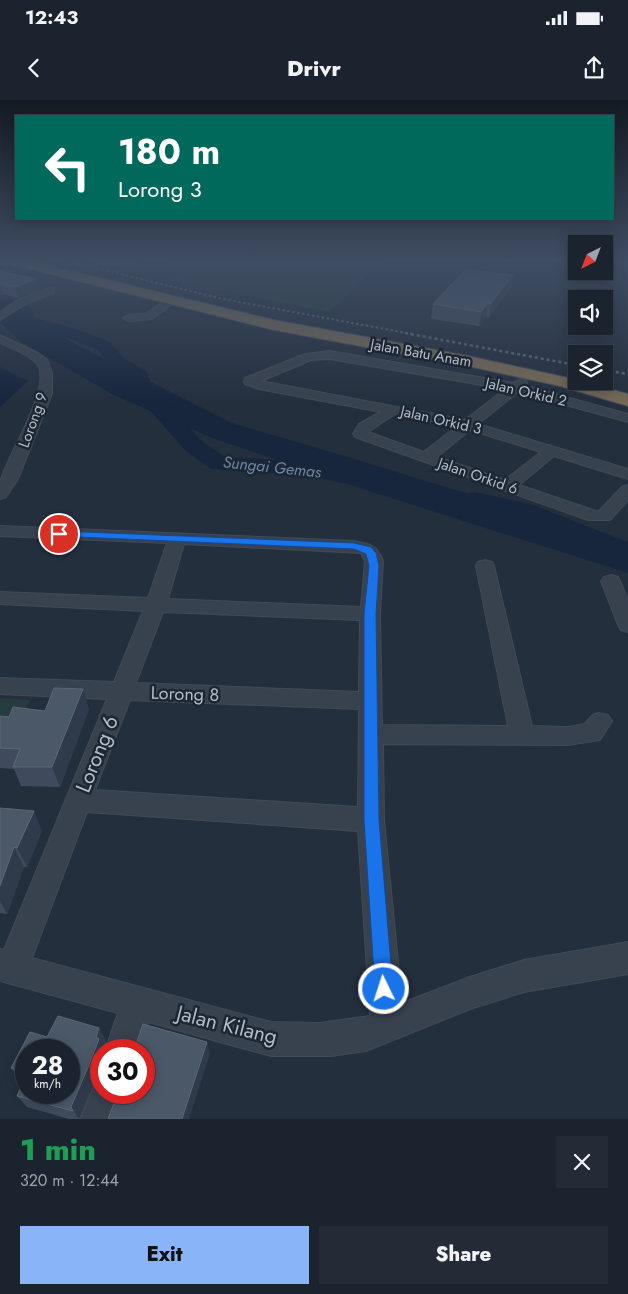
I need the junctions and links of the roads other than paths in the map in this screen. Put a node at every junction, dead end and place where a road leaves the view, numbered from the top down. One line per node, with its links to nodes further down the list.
1 (14, 308): 4 (street)
2 (161, 308): 5 (street)
3 (206, 308): 7 (highway, Jalan Batu Anam)
4 (0, 317)
5 (128, 318)
6 (0, 338): 19 (street, Lorong 9)
7 (530, 375): 9 (street); 10 (highway, Jalan Batu Anam)
8 (250, 380): 9 (street, Jalan Orkid 2); 11 (street, Jalan Orkid 3)
9 (516, 388): 12 (street, Jalan Orkid 2); 13 (street)
10 (628, 400)
11 (392, 410): 13 (street, Jalan Orkid 3); 15 (street, Jalan Orkid 6)
12 (628, 418)
13 (469, 425): 14 (street, Jalan Orkid 3); 15 (street)
14 (553, 450): 16 (street, Jalan Orkid 3); 17 (street)
15 (426, 458): 17 (street, Jalan Orkid 6)
16 (628, 474)
17 (508, 486): 18 (street, Jalan Orkid 6)
18 (628, 490)
19 (0, 494)
20 (0, 531): 21 (street)
21 (177, 538): 25 (street, Lorong 6); 26 (street)
22 (485, 566): 33 (street)
23 (611, 581): 27 (street)
24 (0, 598): 25 (street)
25 (156, 604): 26 (street); 29 (street, Lorong 6)
26 (370, 614): 30 (street)
27 (628, 625)
28 (0, 686): 29 (street, Lorong 8)
29 (122, 692): 30 (street, Lorong 8); 34 (street, Lorong 6)
30 (371, 701): 32 (street)
31 (600, 721): 33 (street)
32 (371, 734): 33 (street); 35 (street)
33 (522, 736)
34 (79, 800): 35 (street); 37 (street, Lorong 6)
35 (371, 820): 39 (street)
36 (628, 958): 39 (street, Jalan Kilang)
37 (6, 966): 38 (street, Jalan Kilang)
38 (138, 1002): 39 (street, Jalan Kilang); 40 (street)
39 (387, 1026)
40 (126, 1039)
41 (104, 1104): 42 (street)
42 (99, 1119)

